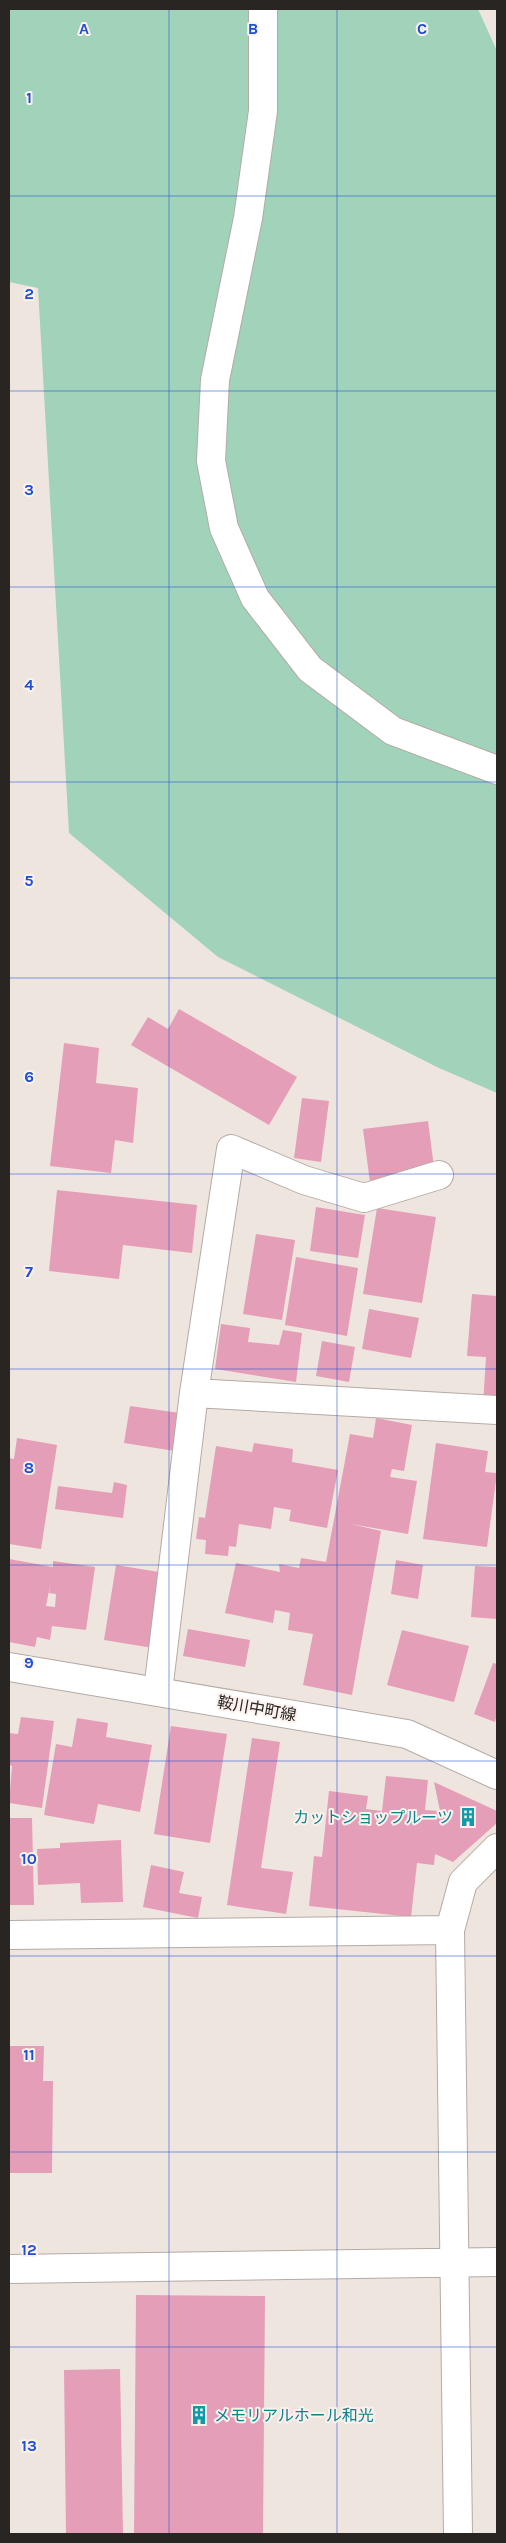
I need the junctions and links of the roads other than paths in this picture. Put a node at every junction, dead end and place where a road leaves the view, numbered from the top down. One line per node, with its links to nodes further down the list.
1 (263, 9): 2 (street)
2 (497, 770)
3 (439, 1175): 4 (street)
4 (194, 1393): 5 (street); 7 (street)
5 (497, 1410)
6 (9, 1667): 7 (street, 鞍川中町線)
7 (158, 1691): 8 (street, 鞍川中町線)
8 (497, 1775)
9 (497, 1848): 10 (street)
10 (450, 1930): 11 (street); 13 (street)
11 (9, 1935)
12 (497, 2262): 13 (street)
13 (454, 2263): 14 (street); 15 (street)
14 (9, 2269)
15 (458, 2534)

